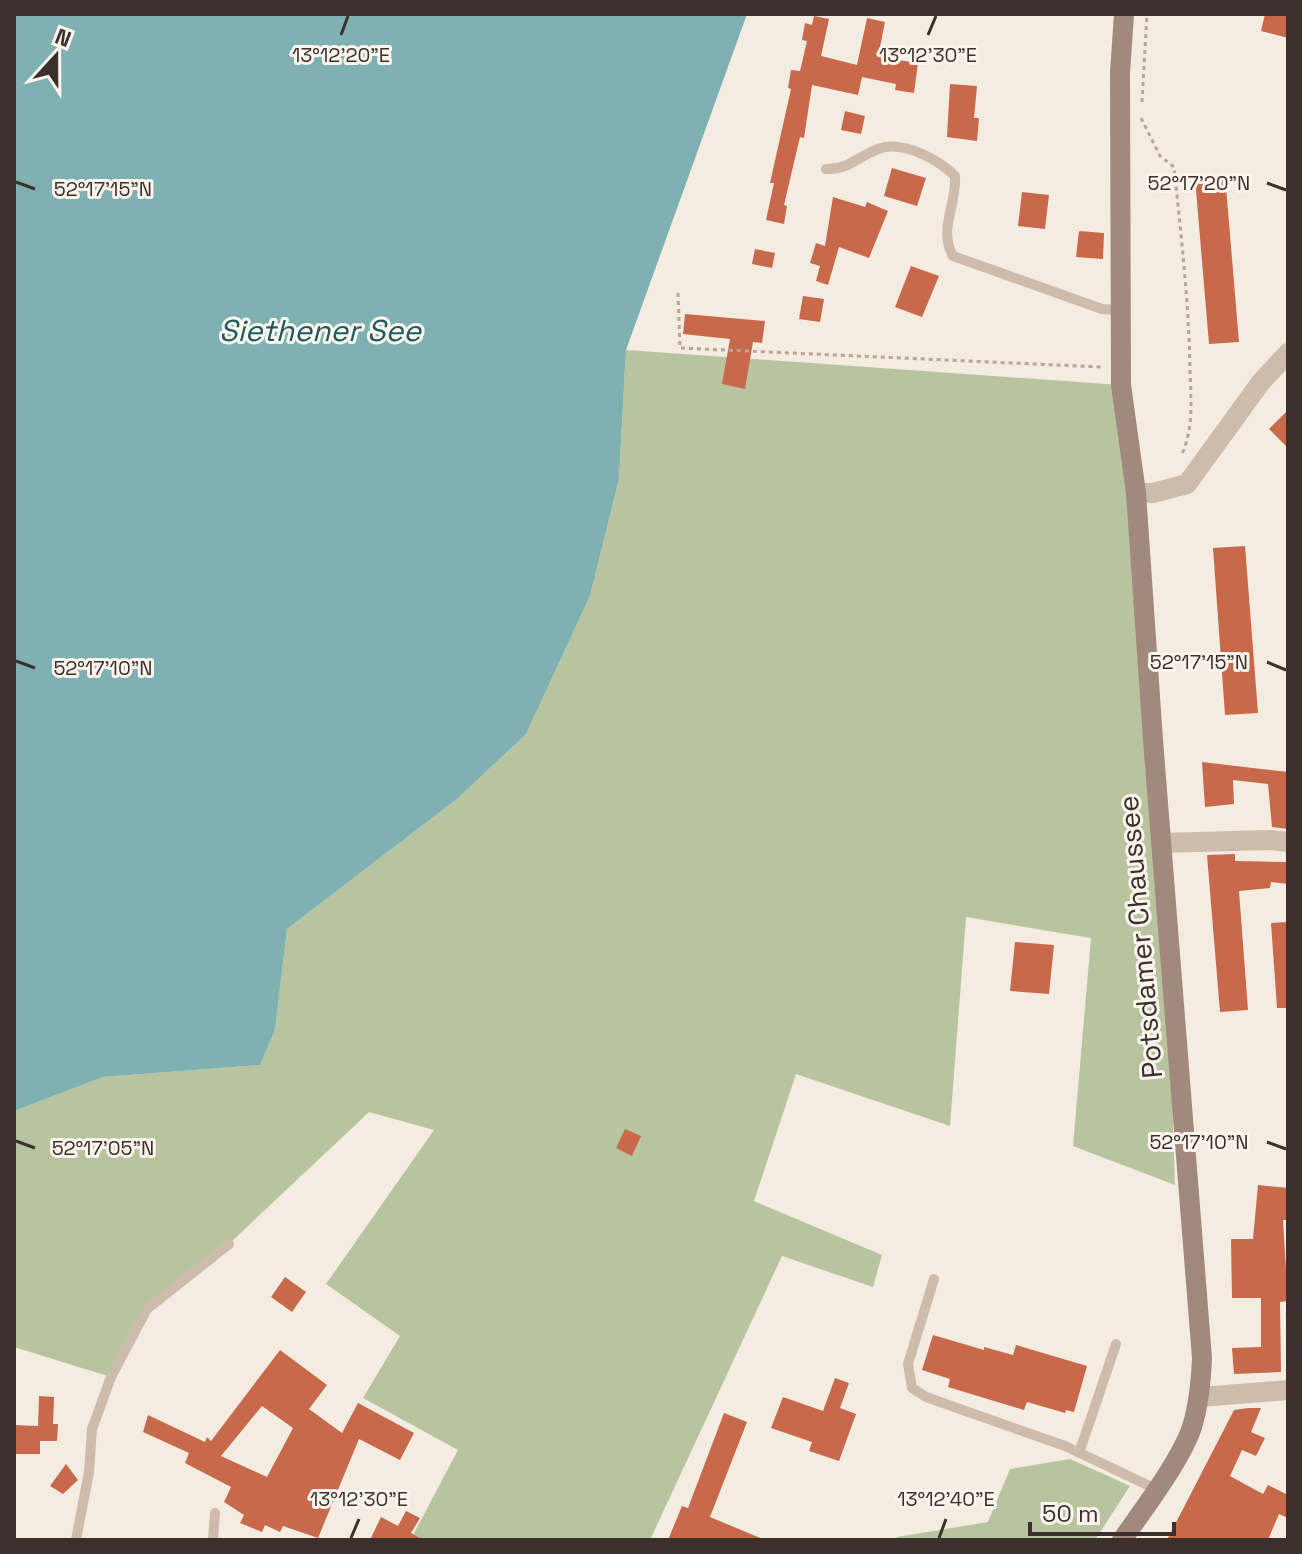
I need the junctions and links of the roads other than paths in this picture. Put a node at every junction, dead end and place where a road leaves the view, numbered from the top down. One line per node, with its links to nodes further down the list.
1 (1124, 14): 3 (main road, Potsdamer Chaussee)
2 (826, 169): 3 (lane)
3 (1121, 310): 5 (main road, Potsdamer Chaussee)
4 (1288, 353): 5 (street)
5 (1136, 493): 7 (main road, Potsdamer Chaussee)
6 (1288, 842): 7 (street)
7 (1161, 843): 12 (main road, Potsdamer Chaussee)
8 (229, 1244): 16 (lane)
9 (934, 1279): 13 (lane)
10 (1116, 1344): 13 (lane)
11 (1288, 1390): 12 (street)
12 (1200, 1397): 14 (main road, Potsdamer Chaussee)
13 (1079, 1453): 14 (lane)
14 (1156, 1489): 18 (main road, Potsdamer Chaussee)
15 (215, 1513): 17 (lane)
16 (76, 1540)
17 (213, 1540)
18 (1122, 1540)

